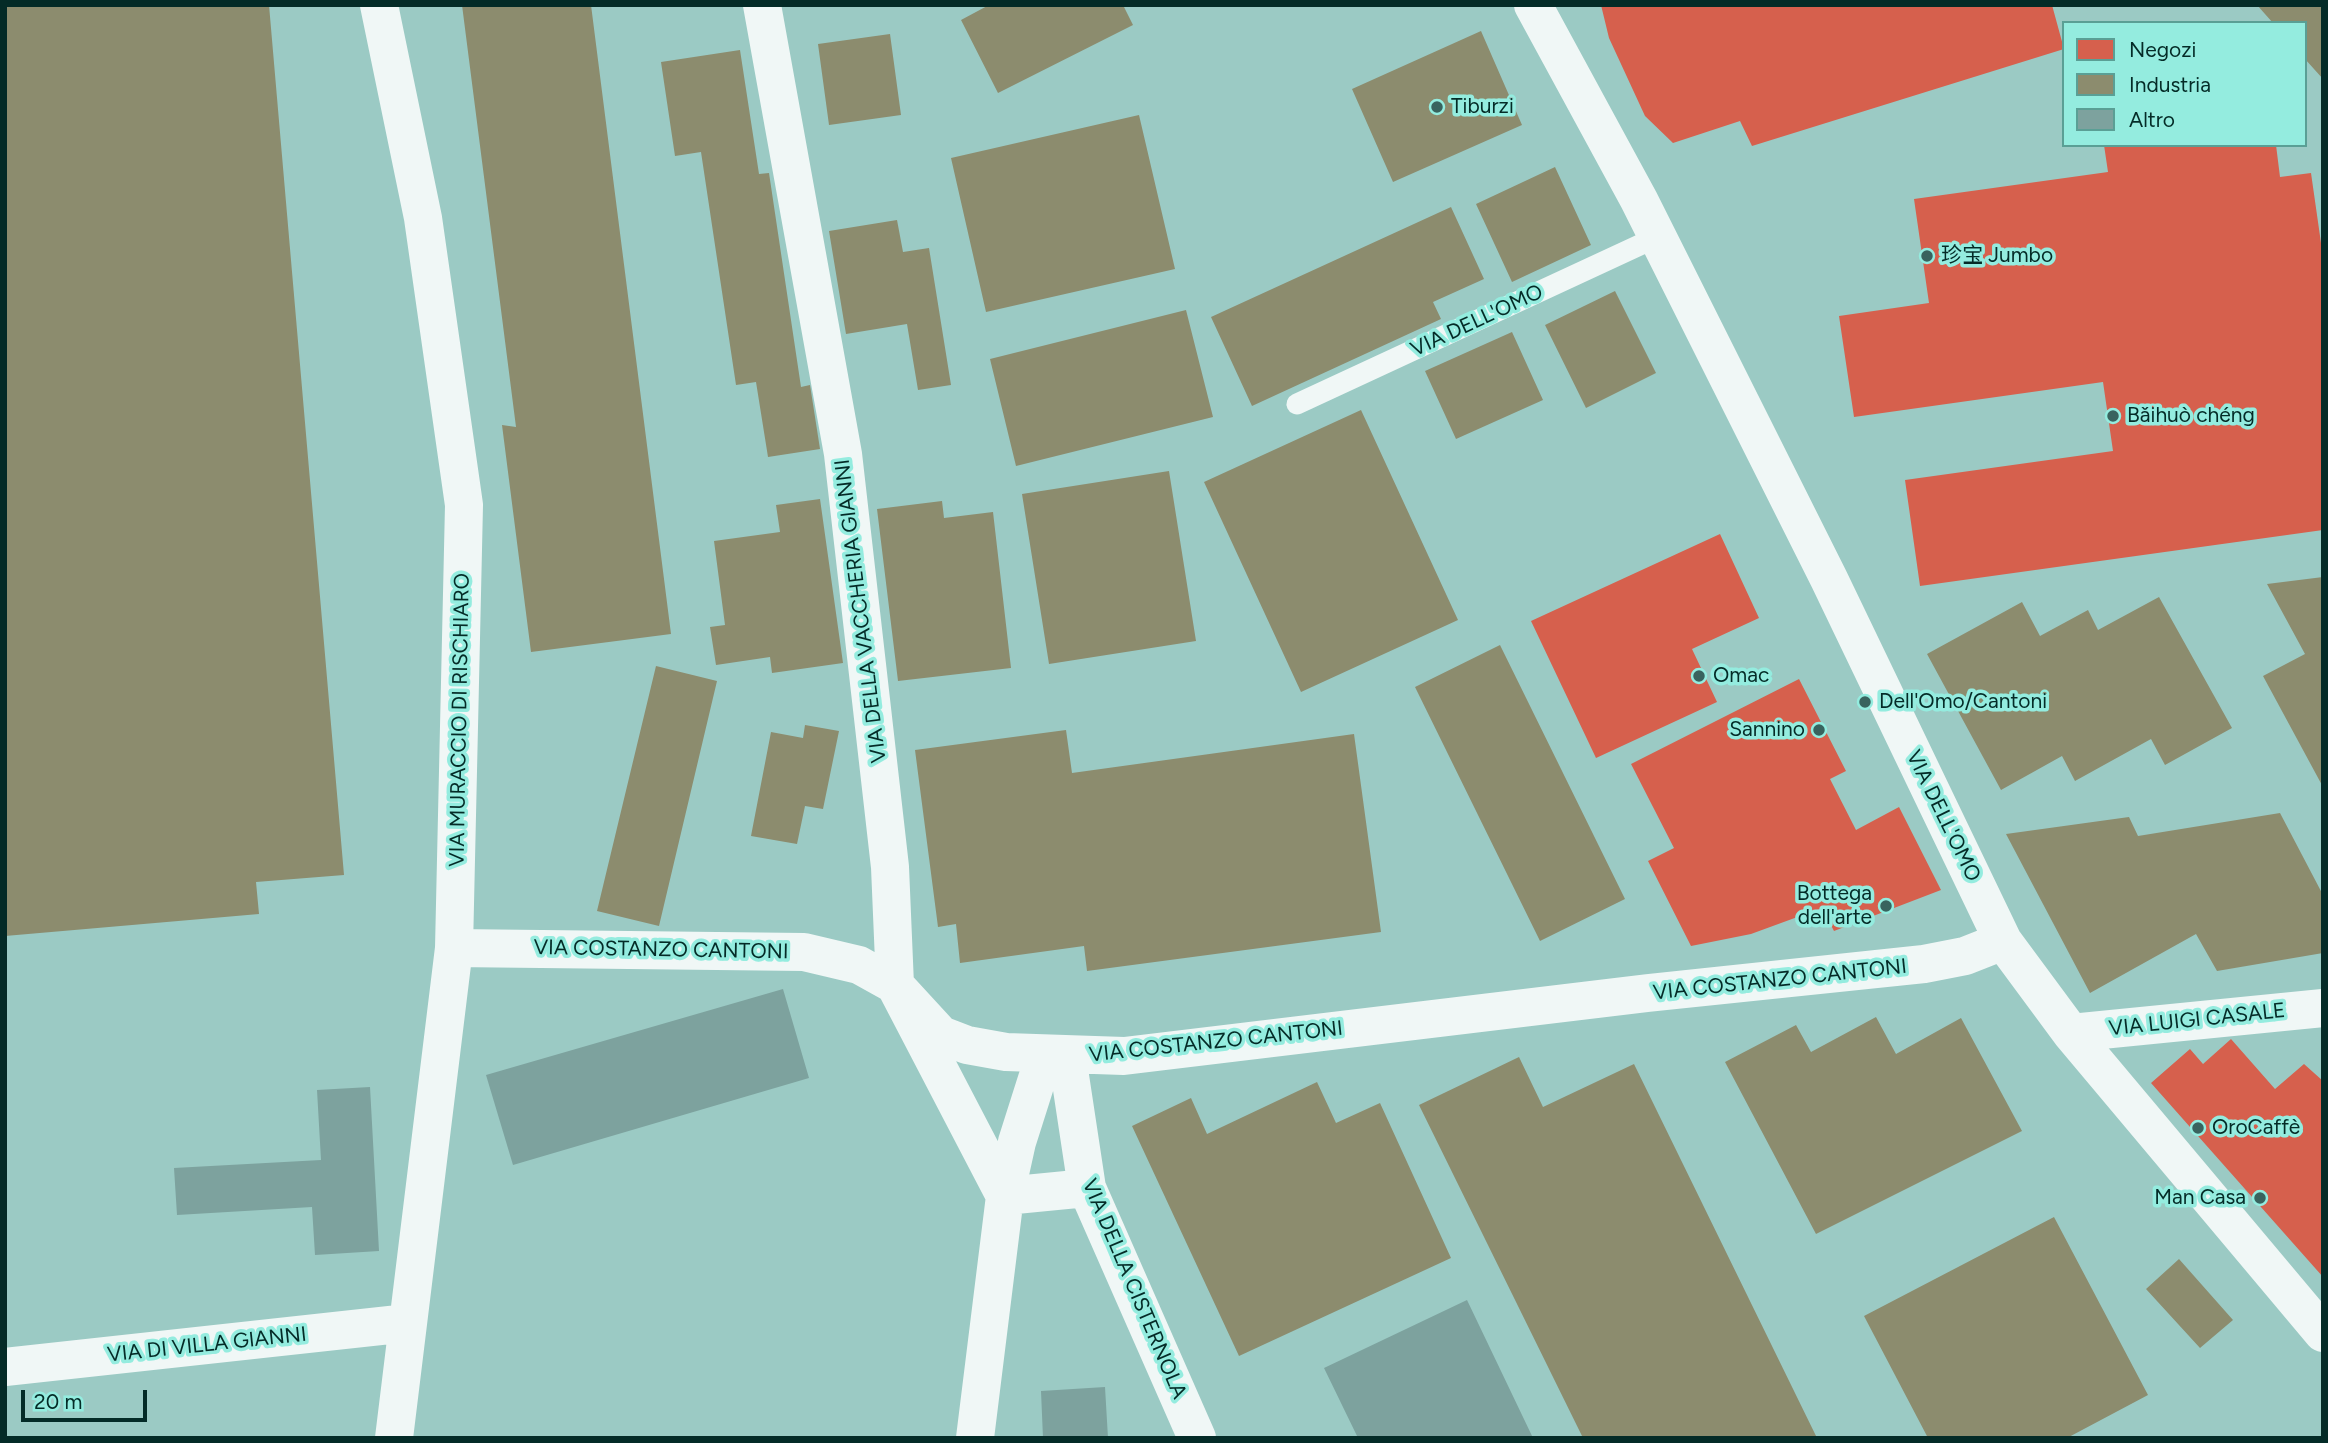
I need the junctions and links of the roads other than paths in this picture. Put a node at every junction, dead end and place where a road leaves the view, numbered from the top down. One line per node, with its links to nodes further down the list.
1 (379, 5): 7 (street, VIA MURACCIO DI RISCHIARO)
2 (762, 5): 8 (street, VIA DELLA VACCHERIA GIANNI)
3 (1533, 5): 4 (street, VIA DELL'OMO)
4 (1657, 237): 5 (lane, VIA DELL'OMO); 6 (street, VIA DELL'OMO)
5 (1297, 404)
6 (2003, 941): 10 (street, VIA DELL'OMO); 11 (street, VIA COSTANZO CANTONI)
7 (454, 948): 8 (street, VIA COSTANZO CANTONI); 14 (street, VIA MURACCIO DI RISCHIARO)
8 (895, 985): 11 (street, VIA COSTANZO CANTONI); 13 (street, VIA DELLA VACCHERIA GIANNI)
9 (2323, 1007): 10 (street, VIA LUIGI CASALE)
10 (2071, 1032): 15 (street, VIA DELL'OMO)
11 (1067, 1055): 12 (street, VIA DELLA CISTERNOLA); 13 (street)
12 (1087, 1188): 13 (street); 19 (street, VIA DELLA CISTERNOLA)
13 (1005, 1196): 18 (street)
14 (408, 1323): 16 (street, VIA DI VILLA GIANNI); 17 (street, VIA MURACCIO DI RISCHIARO)
15 (2323, 1333)
16 (5, 1367)
17 (394, 1438)
18 (975, 1438)
19 (1197, 1438)

